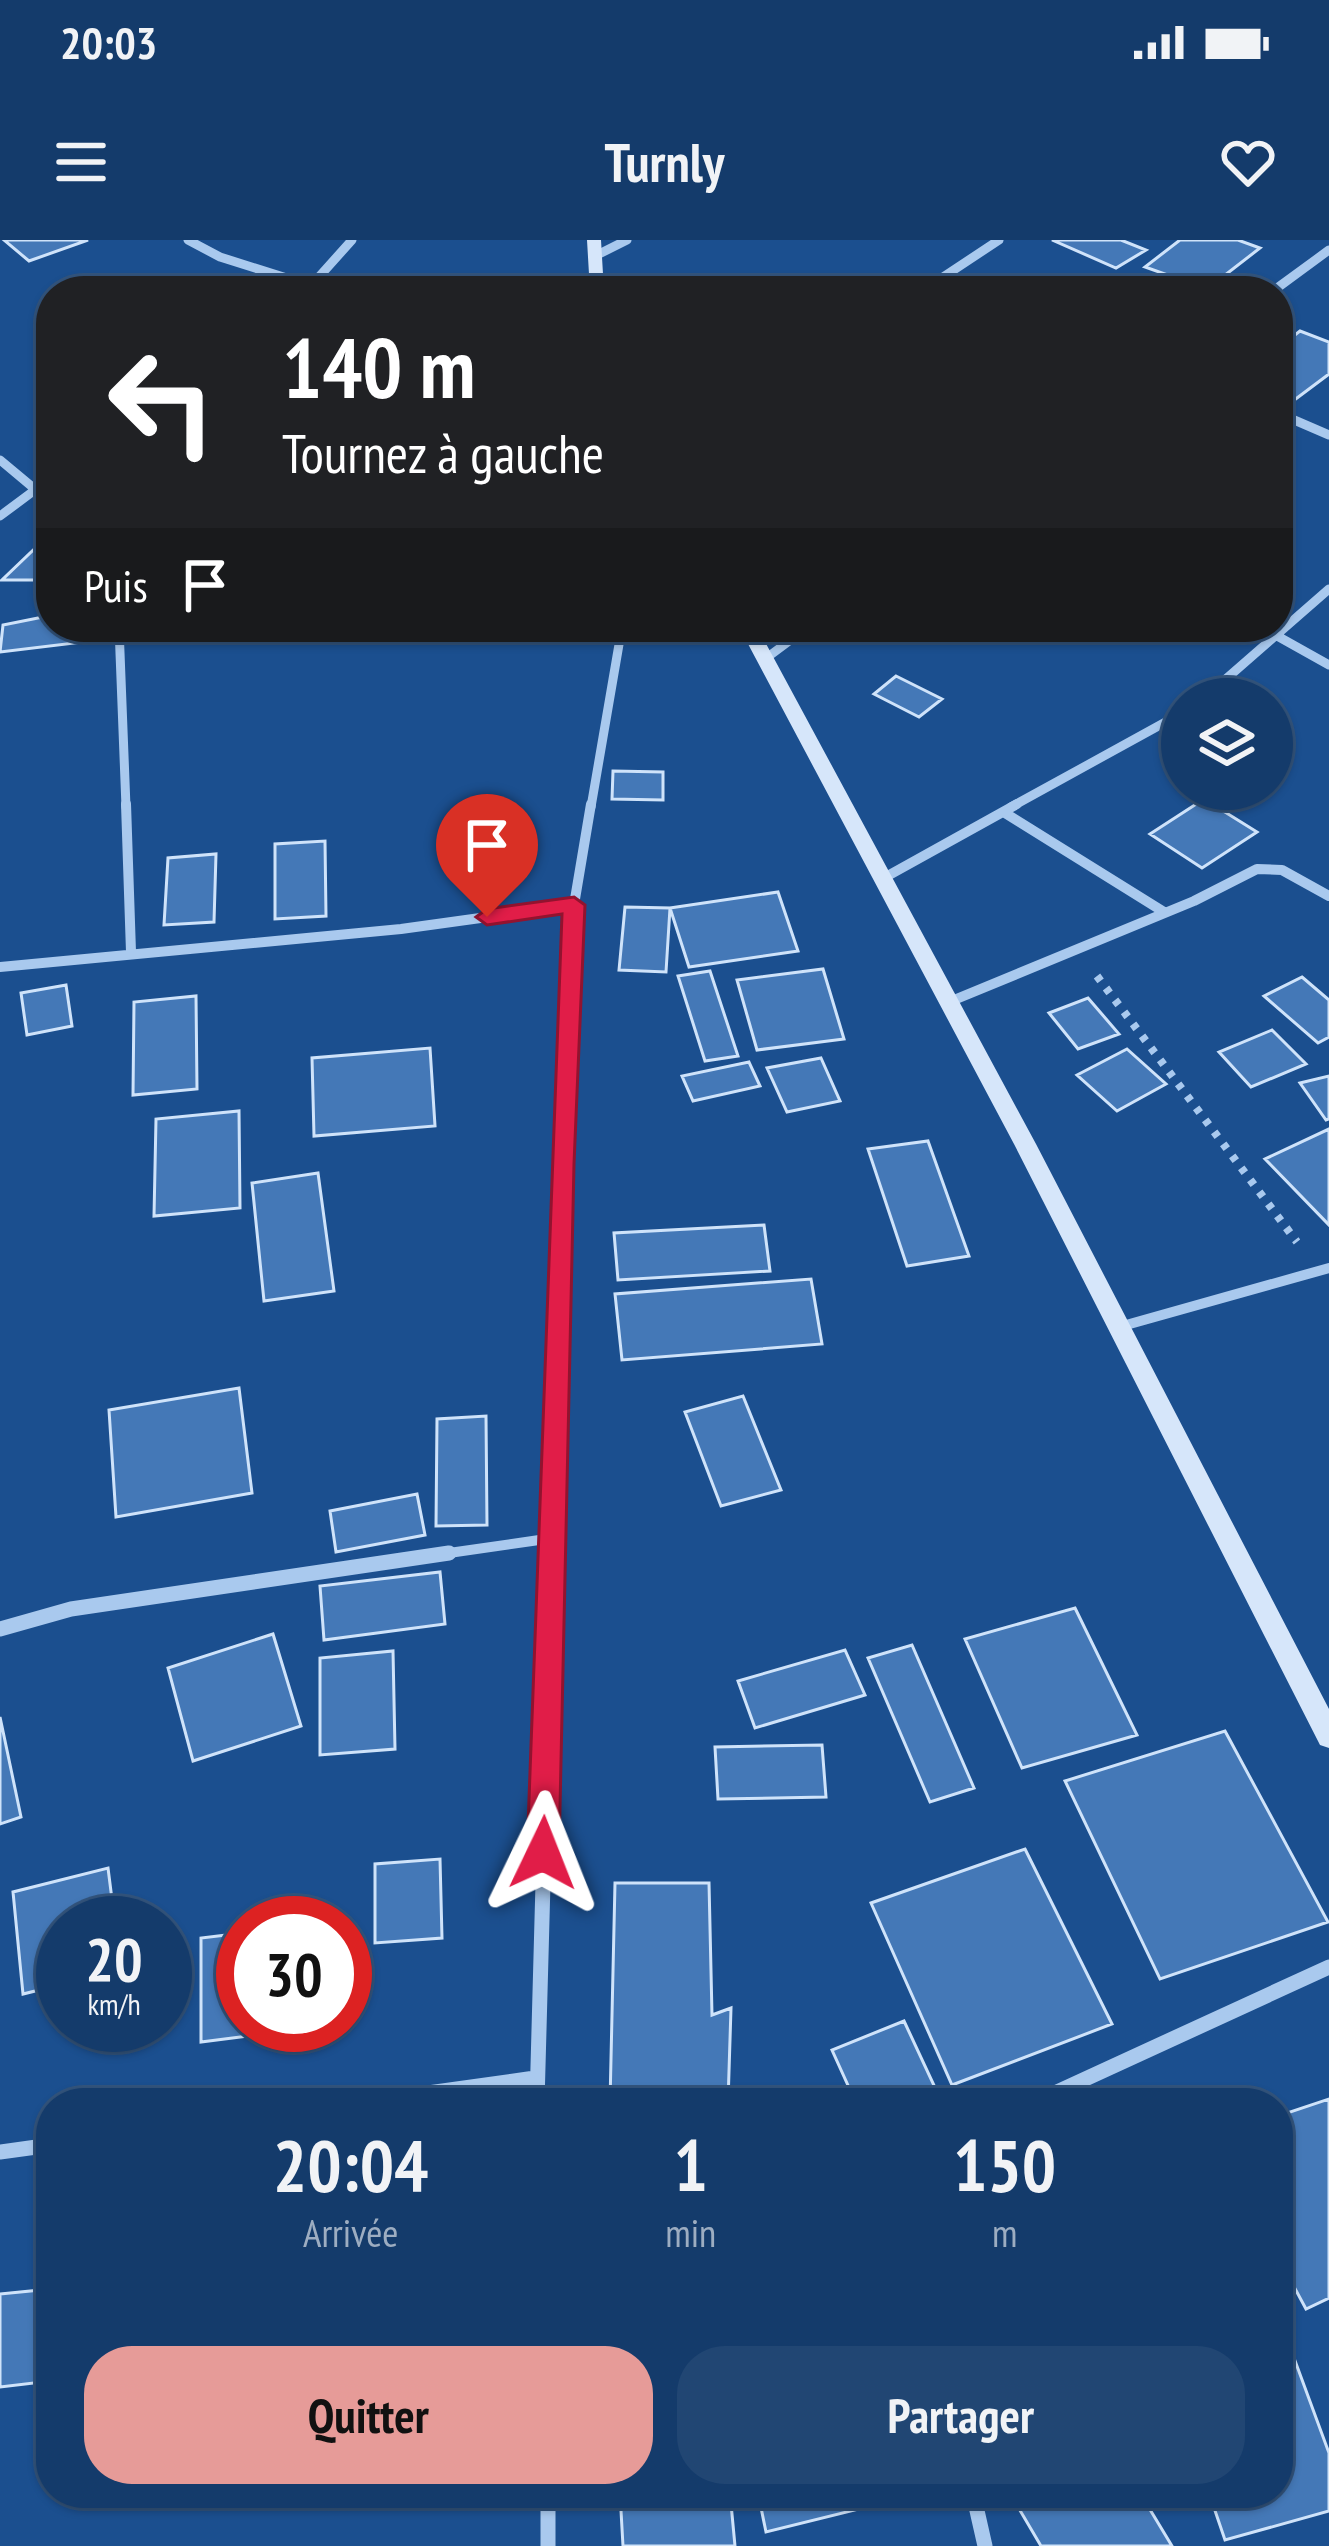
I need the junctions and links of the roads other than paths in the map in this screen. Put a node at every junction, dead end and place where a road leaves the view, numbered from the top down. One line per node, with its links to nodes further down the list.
1 (188, 240): 7 (street)
2 (352, 240): 8 (street)
3 (627, 240): 5 (street)
4 (999, 240): 9 (street)
5 (596, 248)
6 (1329, 250): 10 (street)
7 (274, 276)
8 (319, 276)
9 (945, 276)
10 (1293, 276)
11 (1293, 419): 12 (street)
12 (1329, 435)
13 (0, 460): 14 (street)
14 (36, 490): 15 (street)
15 (0, 516)
16 (1329, 589): 17 (street)
17 (1293, 624)
18 (120, 642): 33 (street)
19 (619, 642): 31 (street)
20 (756, 642): 24 (street)
21 (787, 642): 24 (street)
22 (1274, 642): 26 (street)
23 (1286, 642): 25 (street)
24 (765, 658): 29 (street)
25 (1329, 665)
26 (1229, 678)
27 (1161, 725): 28 (street)
28 (1005, 813): 29 (street); 32 (street)
29 (882, 879): 35 (street)
30 (1329, 896): 32 (street)
31 (574, 905): 33 (street); 38 (street)
32 (1164, 912): 35 (street)
33 (130, 952): 34 (street)
34 (0, 968)
35 (949, 1002): 37 (street)
36 (1324, 1270): 37 (street)
37 (1119, 1327): 40 (street)
38 (553, 1538): 39 (street); 42 (street)
39 (0, 1629)
40 (1329, 1736)
41 (1329, 1967): 45 (street)
42 (536, 2078): 43 (street); 44 (street)
43 (464, 2088)
44 (536, 2088)
45 (1066, 2088)
46 (36, 2147): 47 (street)
47 (0, 2152)
48 (548, 2508): 50 (street)
49 (976, 2508): 51 (street)
50 (548, 2546)
51 (985, 2546)

